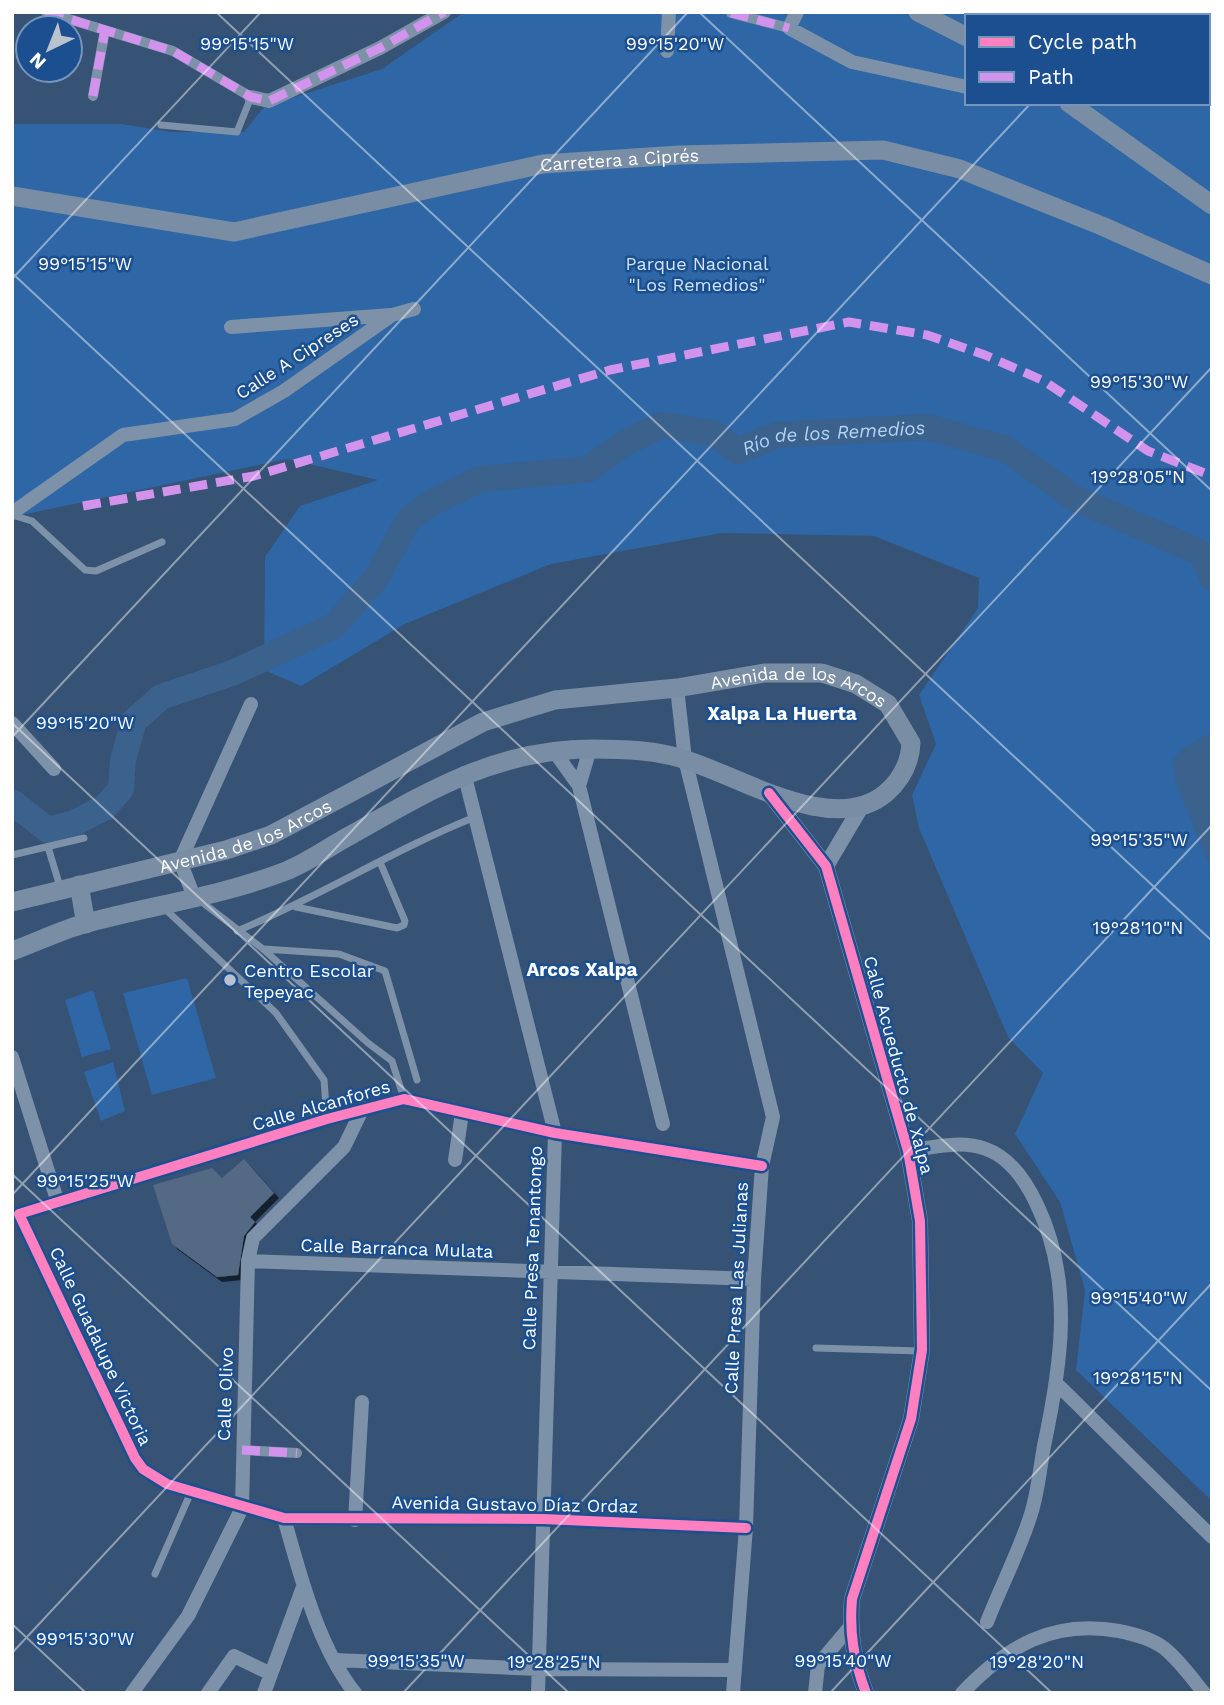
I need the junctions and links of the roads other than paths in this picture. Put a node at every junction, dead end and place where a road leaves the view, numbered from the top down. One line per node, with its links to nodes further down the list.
1 (46, 12): 8 (street)
2 (443, 12): 13 (street)
3 (669, 12): 10 (street)
4 (797, 12): 7 (street)
5 (919, 12): 9 (main road)
6 (731, 13): 7 (street)
7 (789, 28): 11 (street)
8 (105, 30): 12 (street); 13 (street)
9 (965, 36)
10 (667, 51)
11 (965, 87)
12 (93, 96)
13 (251, 97): 15 (lane)
14 (1072, 105): 17 (main road)
15 (161, 125)
16 (12, 196): 18 (main road, Carretera a Ciprés)
17 (1212, 205)
18 (1212, 275)
19 (414, 309): 20 (street, Calle A Cipreses)
20 (392, 315): 21 (street); 22 (street, Calle A Cipreses)
21 (231, 327)
22 (12, 514): 23 (lane)
23 (162, 542)
24 (677, 688): 29 (street, Calle Presa Las Julianas); 34 (main road, Avenida de los Arcos); 39 (main road, Avenida de los Arcos)
25 (251, 704): 39 (street)
26 (12, 723): 30 (street)
27 (590, 749): 28 (main road, Avenida de los Arcos); 29 (main road, Avenida de los Arcos); 32 (street)
28 (554, 751): 31 (main road, Avenida de los Arcos); 32 (street)
29 (685, 759): 33 (main road, Avenida de los Arcos); 63 (street, Calle Presa Las Julianas)
30 (54, 769)
31 (464, 774): 35 (street, Calle Presa Tenantongo); 43 (main road, Avenida de los Arcos)
32 (579, 786): 59 (street)
33 (769, 793): 34 (main road, Avenida de los Arcos); 41 (street, Calle Acueducto de Xalpa)
34 (861, 807): 41 (street)
35 (476, 817): 40 (lane); 60 (street, Calle Presa Tenantongo)
36 (84, 838): 37 (lane)
37 (48, 847): 38 (lane); 42 (lane)
38 (12, 855)
39 (180, 861): 42 (main road, Avenida de los Arcos); 43 (street)
40 (380, 862): 46 (lane); 46 (lane)
41 (826, 866): 61 (street, Calle Acueducto de Xalpa)
42 (70, 887): 44 (main road, Avenida de los Arcos); 47 (main road)
43 (194, 897): 45 (main road, Avenida de los Arcos); 48 (lane)
44 (12, 902)
45 (163, 906): 47 (main road, Avenida de los Arcos); 58 (lane)
46 (295, 907): 48 (lane)
47 (86, 923): 50 (main road, Avenida de los Arcos)
48 (237, 931): 49 (lane)
49 (263, 949): 52 (lane); 53 (lane)
50 (12, 951)
51 (12, 1057): 64 (street)
52 (409, 1058): 53 (lane); 54 (lane)
53 (392, 1061): 55 (lane)
54 (417, 1080)
55 (404, 1099): 56 (street, Calle Alcanfores); 57 (street, Calle Alcanfores)
56 (363, 1108): 58 (street, Calle Alcanfores); 66 (street, Calle Olivo)
57 (462, 1112): 60 (street, Calle Alcanfores); 62 (street)
58 (327, 1119): 64 (street, Calle Alcanfores)
59 (663, 1124)
60 (555, 1133): 63 (street, Calle Alcanfores); 67 (street, Calle Presa Tenantongo)
61 (908, 1151): 70 (street, Calle Acueducto de Xalpa); 71 (street)
62 (455, 1160)
63 (762, 1166): 68 (street, Calle Presa Las Julianas)
64 (58, 1203): 65 (street, Calle Alcanfores)
65 (19, 1214): 75 (street, Calle Guadalupe Victoria)
66 (248, 1261): 67 (street, Calle Barranca Mulata); 73 (street, Calle Olivo)
67 (549, 1274): 68 (street, Calle Barranca Mulata); 78 (street, Calle Presa Tenantongo)
68 (754, 1279): 80 (street, Calle Presa Las Julianas)
69 (816, 1348): 70 (lane)
70 (922, 1350): 85 (street, Calle Acueducto de Xalpa)
71 (1057, 1384): 81 (street); 84 (street)
72 (362, 1402): 79 (street)
73 (242, 1450): 74 (street); 76 (street, Calle Olivo)
74 (297, 1453)
75 (191, 1492): 76 (street, Calle Guadalupe Victoria); 82 (lane)
76 (242, 1508): 77 (street, Calle Guadalupe Victoria); 91 (street, Calle Olivo)
77 (284, 1518): 79 (street, Avenida Gustavo Díaz Ordaz); 83 (street)
78 (543, 1519): 79 (street, Avenida Gustavo Díaz Ordaz); 80 (street, Avenida Gustavo Díaz Ordaz); 87 (street, Calle Presa Tenantongo)
79 (355, 1520)
80 (746, 1528): 88 (street, Calle Presa Las Julianas)
81 (1212, 1537)
82 (155, 1574)
83 (303, 1587): 86 (street); 89 (street)
84 (986, 1622)
85 (849, 1628): 96 (street); 97 (street, Calle Acueducto de Xalpa)
86 (335, 1660): 87 (street); 90 (street)
87 (539, 1670): 88 (street); 94 (street, Calle Presa Tenantongo)
88 (733, 1670): 95 (street, Calle Presa Las Julianas)
89 (271, 1674): 92 (street); 93 (street)
90 (351, 1691)
91 (132, 1693)
92 (208, 1693)
93 (264, 1693)
94 (538, 1693)
95 (733, 1693)
96 (815, 1693)
97 (866, 1693)
98 (962, 1693): 99 (street)
99 (1203, 1693)

